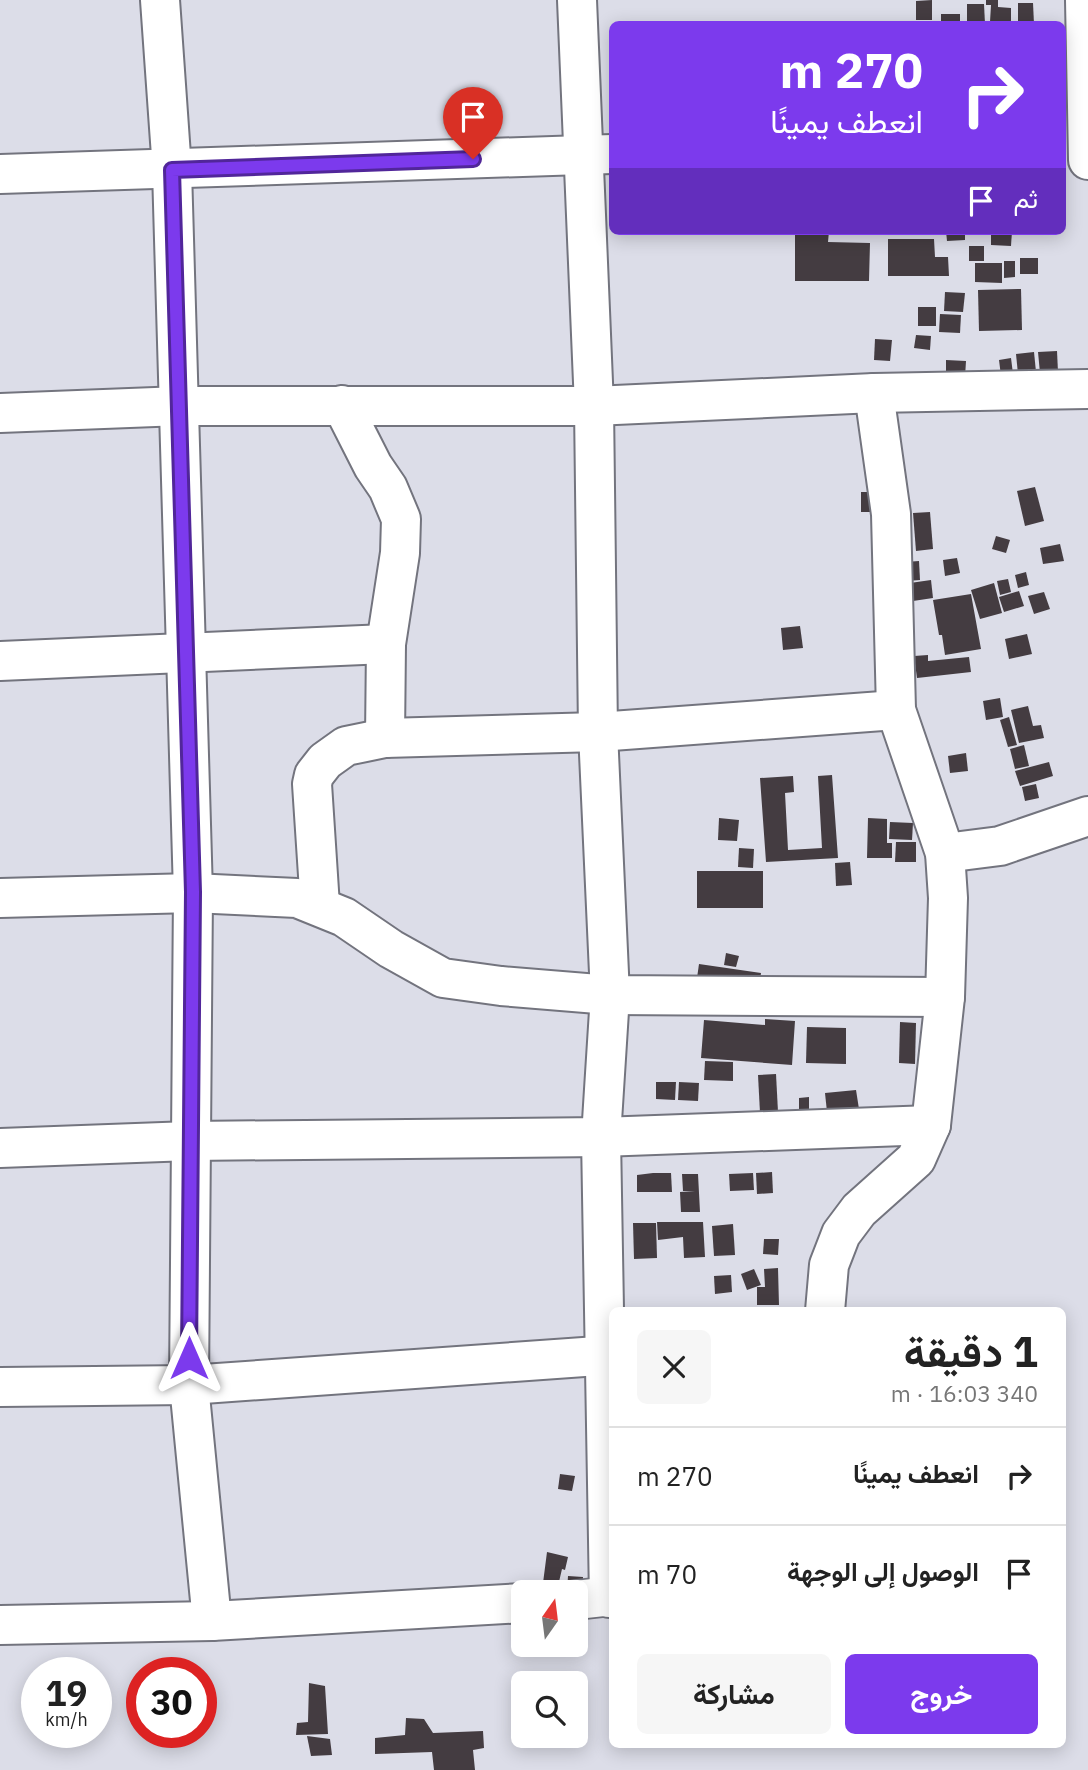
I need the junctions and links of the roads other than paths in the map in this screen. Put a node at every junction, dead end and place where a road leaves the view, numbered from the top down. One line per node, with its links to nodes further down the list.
1 (160, 0): 6 (street)
2 (577, 0): 5 (street)
3 (1085, 0): 4 (street)
4 (1081, 144)
5 (598, 155): 6 (street); 12 (street)
6 (172, 170): 7 (street); 11 (street)
7 (0, 174)
8 (1088, 389): 9 (street)
9 (874, 393): 12 (street); 17 (street)
10 (342, 405): 11 (street); 12 (street); 14 (street)
11 (181, 406): 13 (street); 15 (street)
12 (594, 406): 18 (street)
13 (0, 413)
14 (386, 644): 15 (street); 19 (street)
15 (187, 652): 16 (street); 22 (street)
16 (0, 661)
17 (896, 710): 18 (street); 21 (street)
18 (598, 732): 19 (street); 25 (street)
19 (385, 738): 24 (street)
20 (1088, 816): 21 (street)
21 (945, 853): 26 (street)
22 (193, 892): 23 (street); 24 (street); 29 (street)
23 (0, 898)
24 (320, 906): 25 (street)
25 (610, 995): 26 (street); 28 (street)
26 (945, 997): 27 (street)
27 (931, 1125): 28 (street); 31 (street)
28 (601, 1137): 29 (street); 32 (street)
29 (190, 1141): 30 (street); 33 (street)
30 (0, 1148)
31 (825, 1307)
32 (609, 1355): 33 (street); 35 (street)
33 (189, 1385): 34 (street); 37 (street)
34 (0, 1387)
35 (599, 1598)
36 (511, 1604): 37 (street)
37 (212, 1621): 38 (street)
38 (0, 1625)

